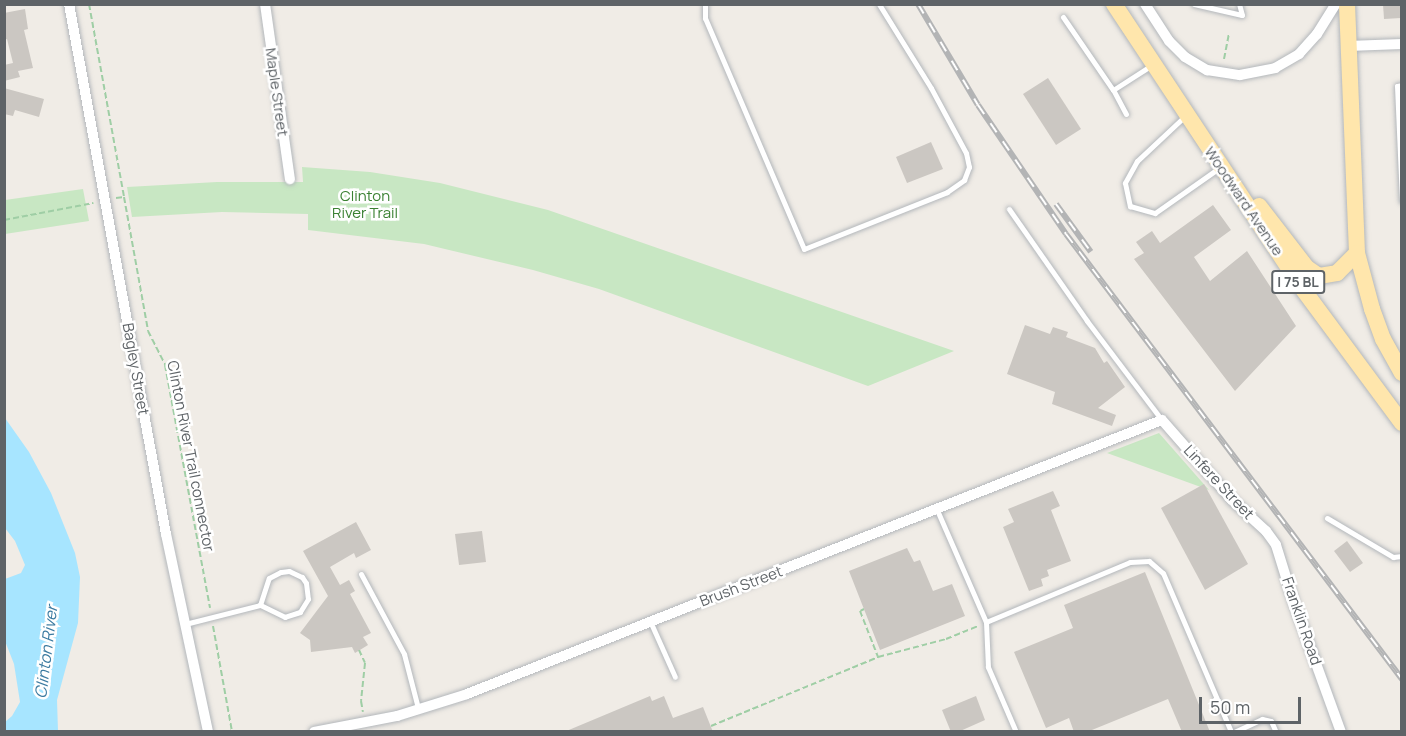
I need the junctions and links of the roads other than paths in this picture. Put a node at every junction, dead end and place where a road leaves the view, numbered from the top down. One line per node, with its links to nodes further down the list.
1 (69, 4): 35 (street, Bagley Street)
2 (265, 4): 20 (street, Maple Street)
3 (705, 4): 4 (lane)
4 (879, 4)
5 (1114, 4): 14 (main road, Woodward Avenue / I 75 BL)
6 (1145, 4): 9 (street)
7 (1194, 4): 8 (lane)
8 (1239, 4)
9 (1336, 4)
10 (1347, 4): 13 (main road)
11 (1063, 17): 16 (lane)
12 (1401, 44): 13 (street)
13 (1348, 46): 23 (main road)
14 (1153, 64): 16 (lane); 18 (main road, Woodward Avenue / I 75 BL)
15 (1401, 85): 21 (lane)
16 (1113, 90): 17 (lane)
17 (1126, 114)
18 (1186, 115): 19 (main road, Woodward Avenue / I 75 BL); 19 (lane)
19 (1221, 166): 23 (main road); 26 (main road, Woodward Avenue / I 75 BL)
20 (290, 179)
21 (1401, 201)
22 (1009, 209): 25 (lane)
23 (1357, 253): 24 (main road)
24 (1401, 373)
25 (1162, 420): 27 (street, Brush Street); 29 (street, Linfere Street)
26 (1401, 423)
27 (938, 510): 33 (street, Brush Street); 34 (lane)
28 (1326, 518): 30 (lane)
29 (1276, 545): 43 (street, Franklin Road)
30 (1401, 556)
31 (361, 574): 37 (lane)
32 (260, 605): 32 (lane); 35 (lane)
33 (650, 621): 36 (lane); 37 (street, Brush Street)
34 (987, 622): 40 (lane); 41 (lane)
35 (185, 624): 38 (street, Bagley Street)
36 (675, 677)
37 (419, 710): 39 (street, Brush Street)
38 (208, 732)
39 (314, 732)
40 (1016, 732)
41 (1233, 732): 42 (lane)
42 (1276, 732)
43 (1341, 732)

